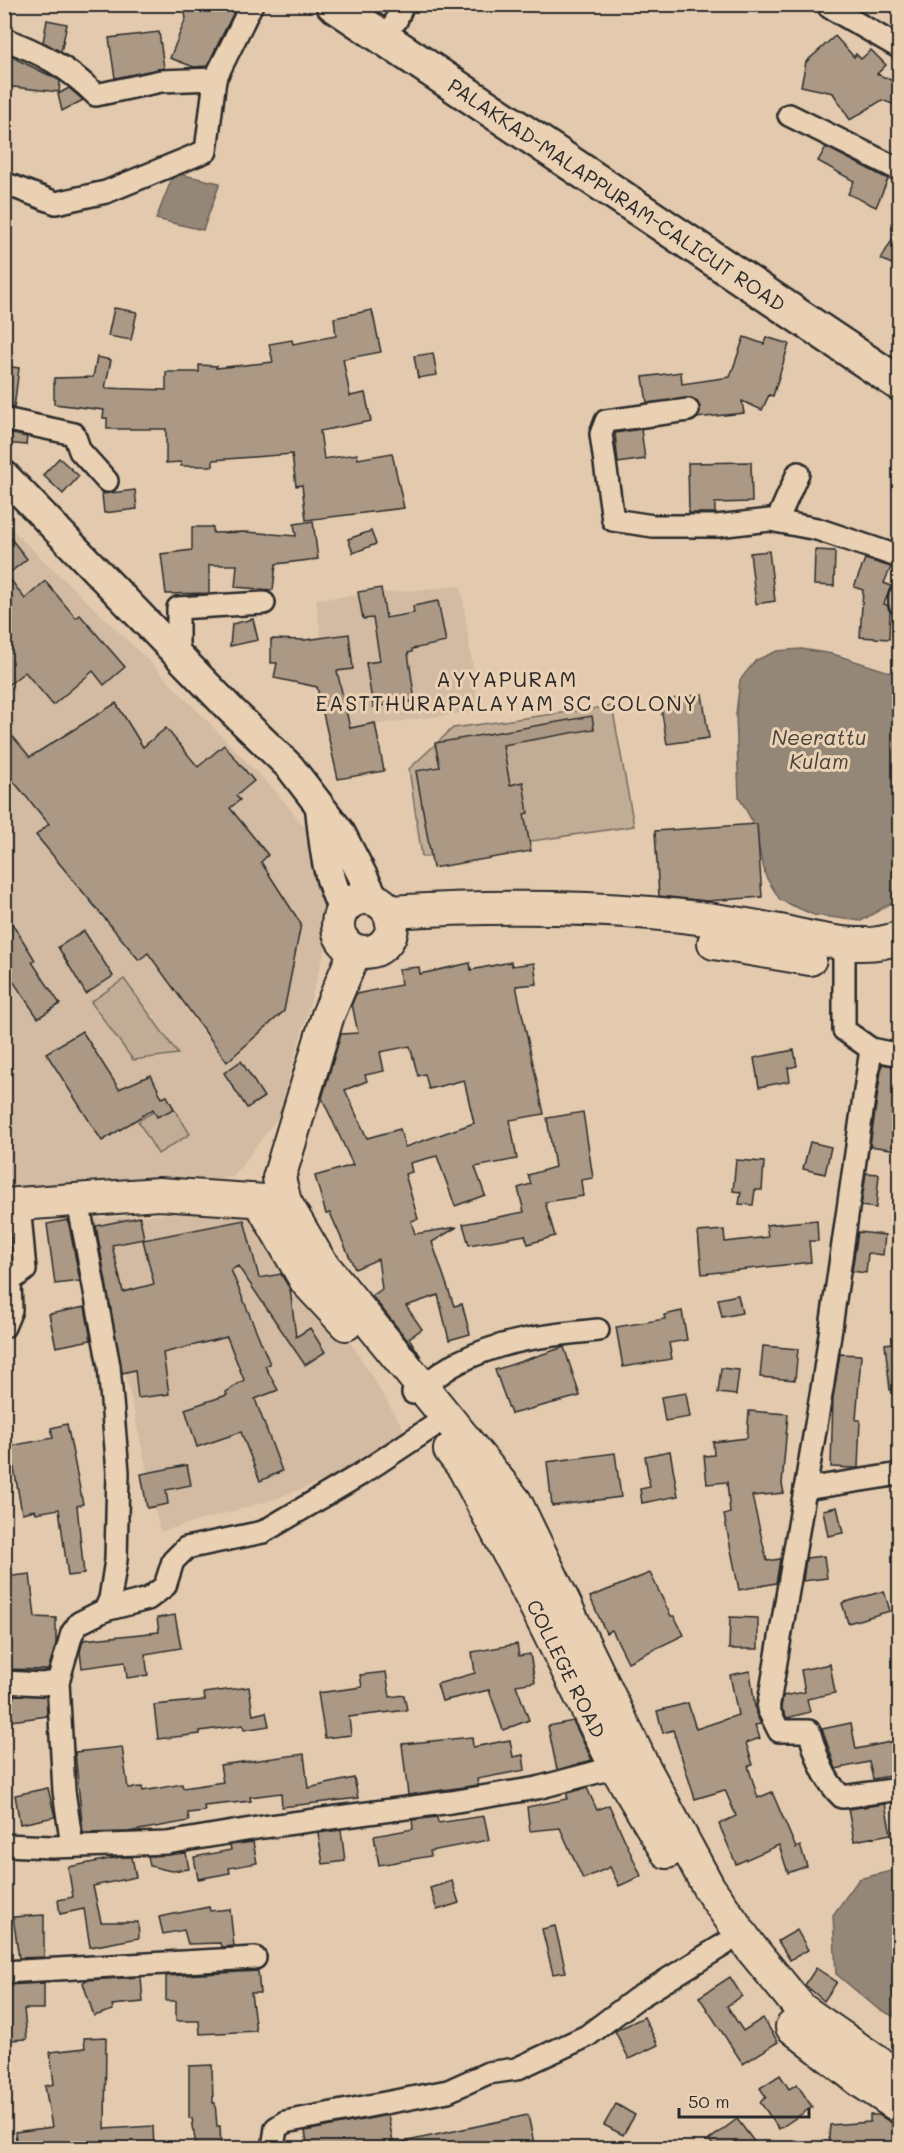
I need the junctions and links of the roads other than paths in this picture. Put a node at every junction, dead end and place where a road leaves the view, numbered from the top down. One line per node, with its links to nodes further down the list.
1 (252, 4): 7 (street)
2 (333, 4): 12 (highway, PALAKKAD-MALAPPURAM-CALICUT ROAD)
3 (828, 5): 6 (street)
4 (390, 10): 11 (highway, PALAKKAD-MALAPPURAM-CALICUT ROAD)
5 (4, 39): 7 (street)
6 (900, 48)
7 (215, 79): 10 (street)
8 (789, 115): 9 (street)
9 (900, 170)
10 (4, 183)
11 (900, 361)
12 (900, 384)
13 (687, 410): 18 (street)
14 (4, 418): 17 (street)
15 (798, 473): 18 (street)
16 (4, 475): 23 (main road)
17 (107, 481)
18 (777, 521): 19 (street)
19 (900, 557)
20 (900, 596): 22 (street)
21 (264, 603): 23 (street)
22 (900, 604)
23 (178, 656): 24 (main road)
24 (320, 806): 25 (main road); 26 (main road)
25 (343, 909): 26 (main road); 28 (main road)
26 (385, 914): 28 (main road); 29 (main road)
27 (900, 937): 29 (main road)
28 (349, 947): 34 (main road)
29 (844, 955): 30 (main road); 31 (street)
30 (900, 958)
31 (871, 1049): 32 (street); 41 (street)
32 (900, 1055)
33 (78, 1201): 34 (main road); 35 (main road); 42 (street)
34 (273, 1202): 38 (main road, COLLEGE ROAD)
35 (12, 1204): 36 (street)
36 (4, 1327)
37 (598, 1330): 38 (street)
38 (415, 1391): 39 (main road, COLLEGE ROAD); 52 (main road, COLLEGE ROAD)
39 (432, 1427): 42 (street); 45 (main road, COLLEGE ROAD)
40 (900, 1474): 41 (street)
41 (805, 1489): 46 (street)
42 (105, 1610): 44 (street)
43 (4, 1682): 44 (street)
44 (58, 1682): 48 (street)
45 (616, 1767): 48 (street); 49 (main road, COLLEGE ROAD)
46 (900, 1789)
47 (4, 1845): 48 (street)
48 (72, 1846)
49 (725, 1944): 53 (main road, COLLEGE ROAD); 54 (street)
50 (255, 1958): 51 (street)
51 (4, 1972)
52 (900, 2078)
53 (900, 2107)
54 (273, 2148)

